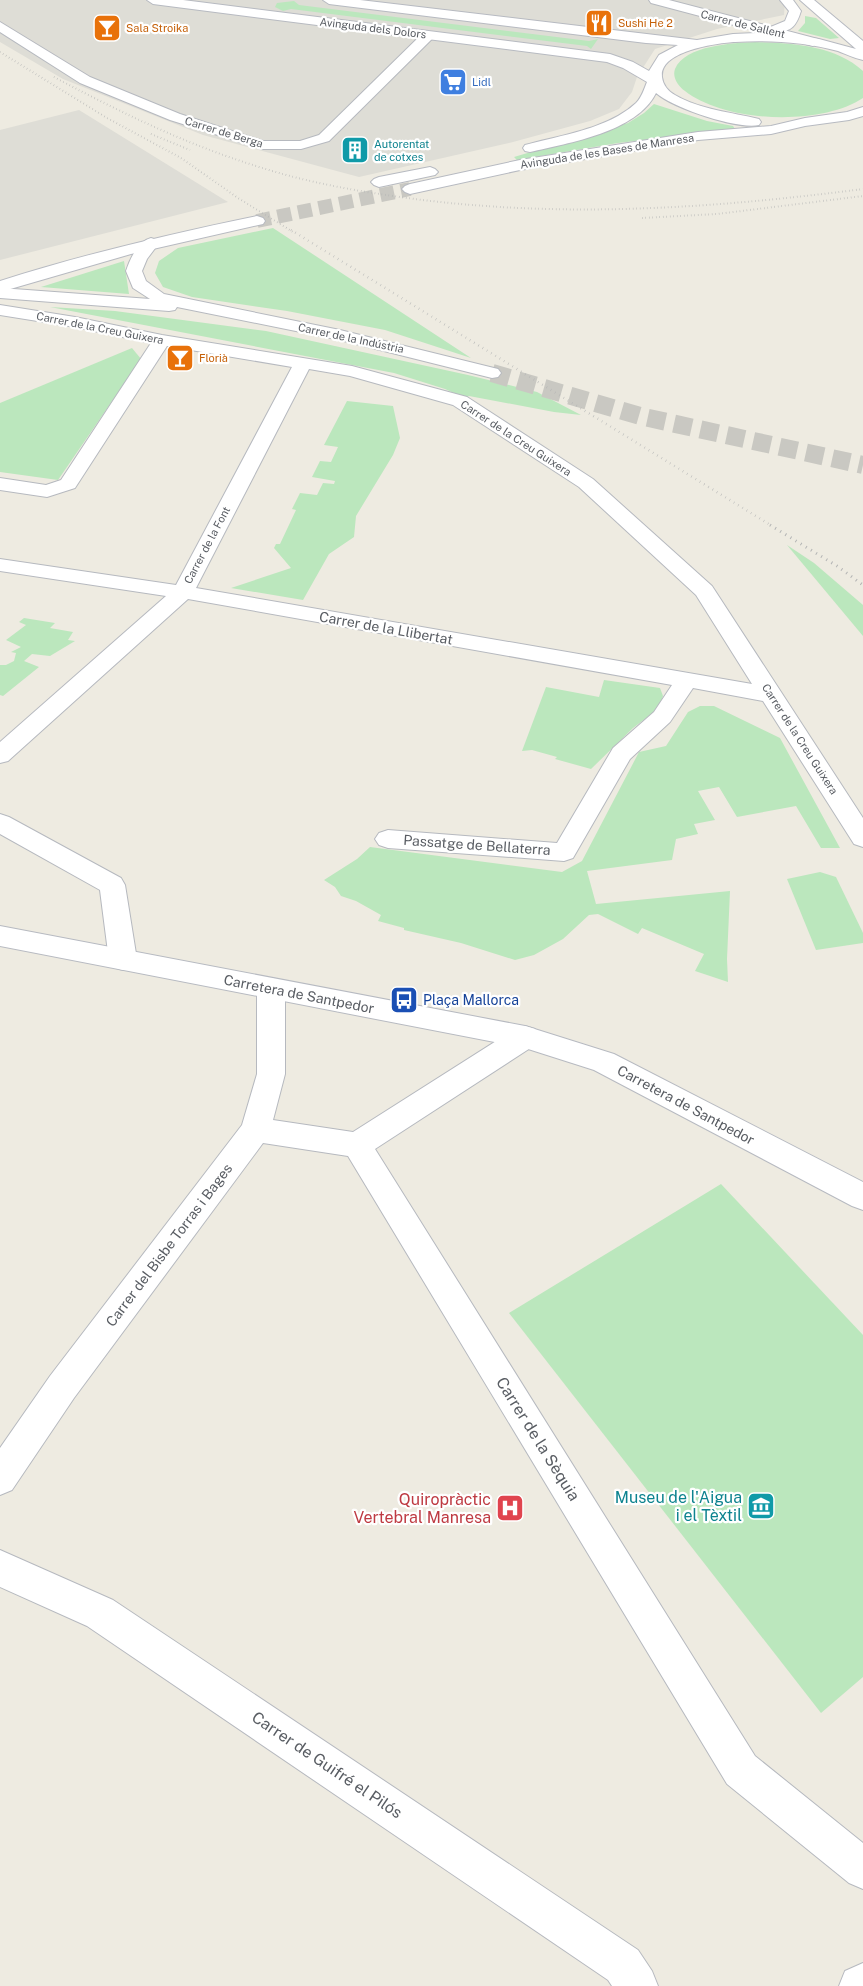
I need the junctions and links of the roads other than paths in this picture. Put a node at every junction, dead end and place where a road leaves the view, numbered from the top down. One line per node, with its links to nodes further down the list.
1 (153, 0): 9 (street, Avinguda dels Dolors)
2 (254, 0): 9 (street)
3 (329, 0): 13 (street, Avinguda dels Dolors)
4 (655, 0): 8 (street, Carrer de Sallent)
5 (786, 0): 12 (street)
6 (270, 2): 10 (street)
7 (811, 3): 14 (street); 19 (street)
8 (672, 6): 12 (street, Carrer de Sallent); 17 (street, Carrer de Sallent)
9 (208, 7): 10 (street, Avinguda dels Dolors)
10 (288, 17): 15 (street, Avinguda dels Dolors)
11 (0, 26): 15 (street, Carrer de Berga)
12 (773, 32): 16 (street); 18 (street, Carrer de Sallent)
13 (608, 34): 17 (street, Avinguda dels Dolors); 21 (street, Avinguda dels Dolors)
14 (863, 34)
15 (429, 35): 20 (street, Avinguda dels Dolors)
16 (736, 38): 17 (street); 18 (street)
17 (709, 42): 23 (street, Avinguda de les Bases de Manresa)
18 (813, 42): 22 (street)
19 (863, 48)
20 (560, 52): 21 (street, Avinguda dels Dolors); 25 (street)
21 (593, 56): 23 (street, Avinguda dels Dolors)
22 (863, 56)
23 (655, 81): 25 (street, Avinguda de les Bases de Manresa); 26 (street, Avinguda dels Dolors)
24 (863, 111): 26 (street)
25 (631, 114): 29 (street, Avinguda de les Bases de Manresa)
26 (805, 122): 27 (street); 28 (street, Avinguda de les Bases de Manresa)
27 (859, 128): 28 (street)
28 (662, 142): 30 (street, Avinguda de les Bases de Manresa)
29 (379, 182)
30 (410, 189)
31 (243, 211): 34 (street)
32 (257, 221): 33 (street)
33 (150, 243): 35 (street); 37 (street, Carrer de la Indústria)
34 (0, 275)
35 (0, 287)
36 (0, 293): 37 (street, Carrer de la Indústria)
37 (208, 309): 41 (street, Carrer de la Indústria)
38 (0, 310): 39 (street, Carrer de la Creu Guixera)
39 (162, 340): 40 (street, Carrer de la Creu Guixera); 42 (street)
40 (304, 362): 44 (street, Carrer de la Font); 46 (street, Carrer de la Creu Guixera)
41 (492, 374)
42 (0, 484)
43 (0, 565): 44 (street, Carrer de la Llibertat)
44 (183, 592): 45 (street, Carrer de la Llibertat); 47 (street, Carrer de la Font)
45 (686, 681): 46 (street, Carrer de la Llibertat); 50 (street, Passatge de Bellaterra)
46 (772, 695): 49 (street, Carrer de la Creu Guixera)
47 (0, 755)
48 (0, 823): 52 (street)
49 (863, 838)
50 (388, 839)
51 (0, 936): 52 (street, Carretera de Santpedor)
52 (123, 960): 53 (street, Carretera de Santpedor)
53 (271, 988): 54 (street, Carretera de Santpedor); 55 (street, Carrer del Bisbe Torras i Bages)
54 (525, 1037): 56 (street); 57 (street, Carretera de Santpedor)
55 (256, 1130): 56 (street); 58 (street, Carrer del Bisbe Torras i Bages)
56 (357, 1145): 60 (street, Carrer de la Sèquia)
57 (863, 1197)
58 (0, 1478)
59 (0, 1568): 61 (street, Carrer de Guifré el Pilós)
60 (863, 1869)
61 (638, 1986)

